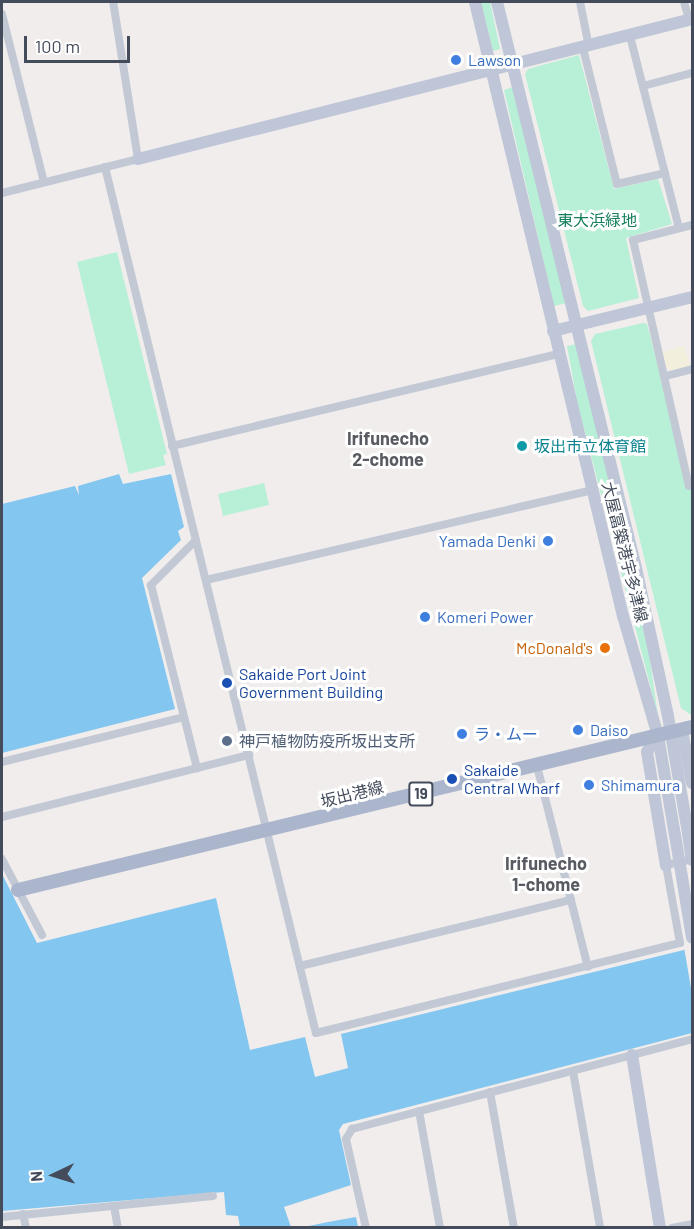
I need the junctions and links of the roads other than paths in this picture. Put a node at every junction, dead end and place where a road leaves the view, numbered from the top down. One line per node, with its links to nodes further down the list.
1 (113, 2): 14 (street)
2 (475, 2): 11 (main road, 大屋冨築港宇多津線)
3 (497, 2): 10 (main road, 大屋冨築港宇多津線)
4 (580, 2): 9 (street)
5 (684, 2): 7 (street)
6 (2, 14): 17 (street)
7 (690, 15): 8 (main road)
8 (630, 36): 9 (main road); 13 (street)
9 (586, 47): 10 (main road); 16 (street)
10 (513, 66): 11 (main road); 23 (main road, 大屋冨築港宇多津線)
11 (490, 72): 14 (main road); 24 (main road, 大屋冨築港宇多津線)
12 (692, 77): 13 (street)
13 (643, 86): 16 (street)
14 (138, 159): 15 (street)
15 (105, 167): 17 (street); 28 (street)
16 (665, 173): 20 (street)
17 (44, 182): 18 (street)
18 (2, 193)
19 (693, 225): 20 (street)
20 (679, 228): 22 (street)
21 (693, 297): 22 (main road)
22 (647, 308): 23 (main road); 27 (street)
23 (577, 325): 24 (main road); 35 (main road, 大屋冨築港宇多津線)
24 (553, 332): 25 (main road, 大屋冨築港宇多津線)
25 (558, 354): 28 (street); 30 (main road, 大屋冨築港宇多津線)
26 (693, 369): 27 (street)
27 (666, 376): 29 (street)
28 (172, 446): 31 (street)
29 (693, 485)
30 (592, 490): 32 (street); 35 (main road, 大屋冨築港宇多津線)
31 (196, 540): 32 (street); 33 (street)
32 (206, 580): 36 (street)
33 (183, 717): 37 (street); 39 (street)
34 (693, 727): 35 (main road, 坂出港線 / 19)
35 (664, 735): 38 (main road, 坂出港線 / 19); 40 (main road); 44 (main road, 大屋冨築港宇多津線, bridge); 45 (main road); 49 (main road, 大屋冨築港宇多津線, bridge)
36 (249, 755): 39 (street); 42 (street)
37 (2, 762)
38 (537, 766): 42 (main road, 坂出港線 / 19); 47 (street)
39 (197, 768): 41 (street)
40 (693, 783)
41 (2, 817)
42 (267, 831): 46 (main road, 坂出港線 / 19); 50 (street)
43 (2, 859): 46 (street)
44 (693, 859): 45 (street)
45 (666, 865): 51 (street)
46 (18, 890): 48 (street)
47 (571, 900): 50 (street); 51 (street)
48 (42, 935)
49 (693, 938)
50 (300, 966): 51 (street)
51 (588, 967)
52 (693, 1039): 53 (street)
53 (632, 1055): 54 (street); 68 (main road)
54 (573, 1071): 55 (street); 67 (street)
55 (490, 1092): 56 (street); 66 (street)
56 (419, 1111): 64 (street); 65 (street)
57 (213, 1196): 58 (street)
58 (114, 1206): 59 (street); 63 (street)
59 (23, 1214): 60 (street); 62 (street)
60 (2, 1217)
61 (693, 1224): 69 (street)
62 (26, 1227)
63 (118, 1227)
64 (366, 1227)
65 (440, 1227)
66 (514, 1227)
67 (600, 1227)
68 (660, 1227)
69 (672, 1227)

